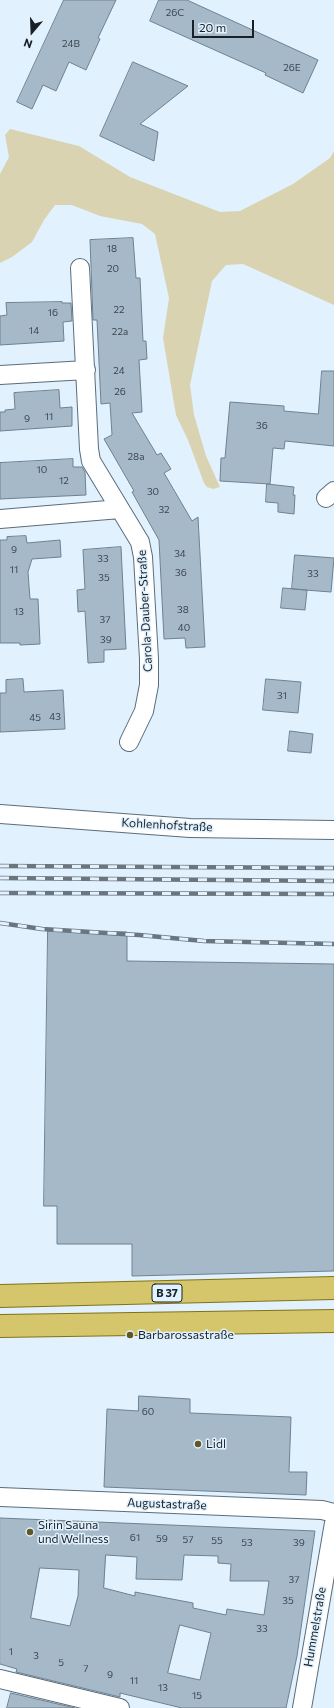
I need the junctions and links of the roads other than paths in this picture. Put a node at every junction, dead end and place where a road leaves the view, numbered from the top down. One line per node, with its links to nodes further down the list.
1 (80, 268): 2 (street, Carola-Dauber-Straße)
2 (86, 370): 3 (street); 4 (street, Carola-Dauber-Straße)
3 (0, 375)
4 (120, 509): 5 (street); 6 (street, Carola-Dauber-Straße)
5 (0, 519)
6 (129, 742)
7 (0, 814): 8 (street, Kohlenhofstraße)
8 (334, 830)
9 (334, 1288): 10 (main road, B 37)
10 (0, 1296)
11 (334, 1321): 12 (main road)
12 (0, 1326)
13 (0, 1497): 14 (street, Augustastraße)
14 (334, 1513)
15 (334, 1523): 18 (street, Hummelstraße)
16 (0, 1679): 17 (street)
17 (120, 1708)
18 (302, 1708)

